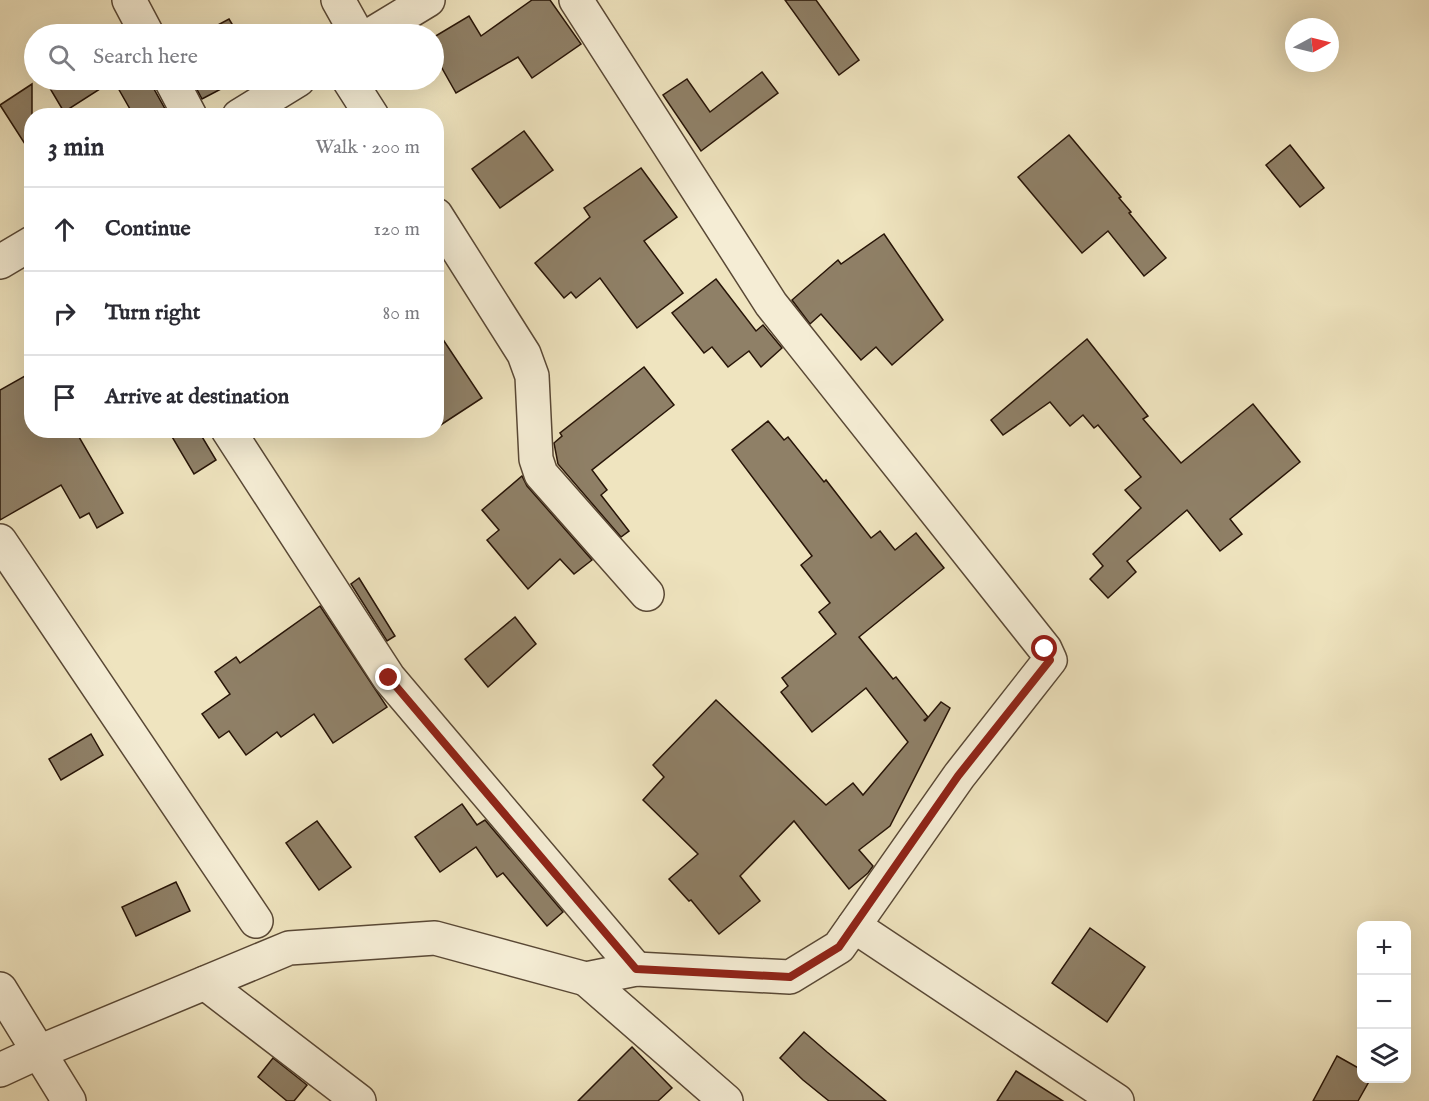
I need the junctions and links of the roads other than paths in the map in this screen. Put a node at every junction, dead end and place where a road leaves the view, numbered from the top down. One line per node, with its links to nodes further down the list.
1 (129, 0): 5 (street)
2 (338, 0): 6 (street)
3 (428, 0): 7 (street)
4 (576, 0): 21 (street)
5 (142, 24)
6 (351, 24)
7 (388, 24)
8 (176, 90): 11 (street)
9 (282, 90): 12 (street)
10 (355, 90): 13 (street)
11 (186, 108)
12 (252, 108)
13 (367, 108)
14 (444, 228): 19 (street)
15 (24, 248): 16 (street)
16 (0, 262)
17 (233, 438): 22 (street)
18 (0, 541): 20 (street)
19 (647, 594)
20 (256, 921)
21 (854, 926): 22 (street); 31 (street)
22 (636, 969): 23 (street)
23 (586, 979): 24 (street); 30 (street)
24 (205, 983): 26 (street); 29 (street)
25 (0, 989): 26 (street)
26 (39, 1052): 27 (street); 28 (street)
27 (0, 1070)
28 (69, 1101)
29 (359, 1101)
30 (726, 1101)
31 (1117, 1101)

